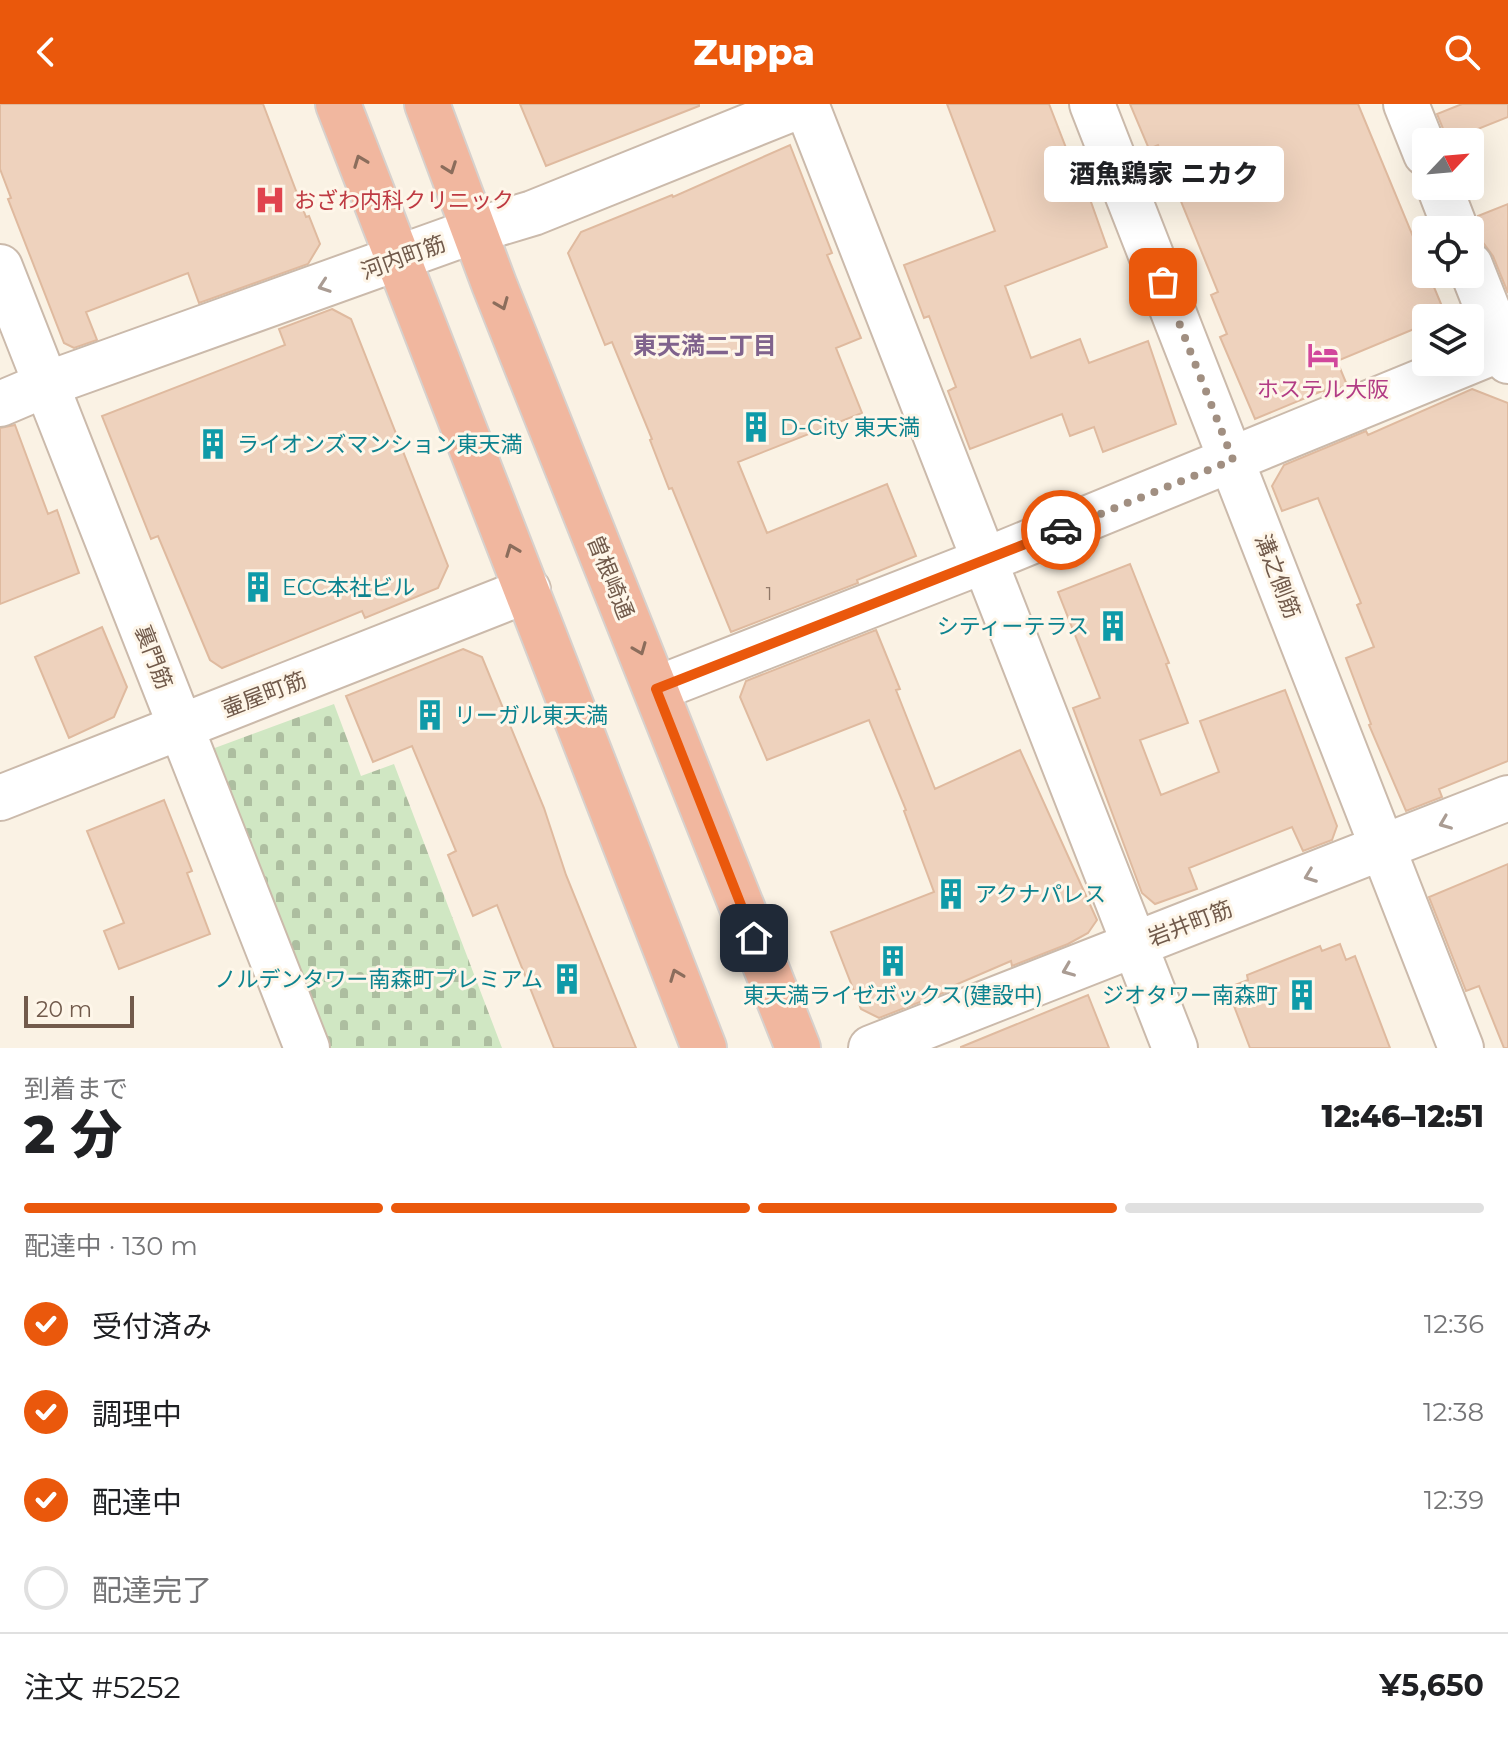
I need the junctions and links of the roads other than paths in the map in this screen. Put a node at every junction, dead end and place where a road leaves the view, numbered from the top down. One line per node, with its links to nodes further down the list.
1 (338, 104): 8 (highway, one-way to 1)
2 (427, 104): 7 (highway, 曽根崎通, one-way to 7)
3 (805, 104): 7 (street, 河内町筋); 15 (street)
4 (1092, 104): 14 (street, 溝之側筋)
5 (1406, 104): 6 (street)
6 (1416, 128)
7 (473, 231): 8 (street, 河内町筋); 17 (highway, 曽根崎通, one-way to 17)
8 (397, 260): 12 (street, 河内町筋, one-way to 12); 16 (highway, one-way to 8)
9 (0, 267): 12 (street, 裏門筋)
10 (1480, 288): 11 (street)
11 (1506, 352): 14 (street)
12 (47, 384): 13 (street, 河内町筋); 18 (street, 裏門筋)
13 (0, 404)
14 (1233, 460): 15 (street); 21 (street, 溝之側筋)
15 (986, 560): 17 (street); 22 (street)
16 (528, 590): 18 (street, 壷屋町筋); 24 (highway, one-way to 16)
17 (656, 689): 25 (highway, 曽根崎通)
18 (181, 726): 19 (street, 壷屋町筋); 23 (street, 裏門筋)
19 (0, 798)
20 (1508, 798): 21 (street, 岩井町筋, one-way to 21)
21 (1383, 848): 22 (street, 岩井町筋, one-way to 22); 28 (street, 溝之側筋)
22 (1135, 944): 26 (street, 岩井町筋, one-way to 26); 27 (street)
23 (307, 1048)
24 (704, 1048)
25 (798, 1048)
26 (871, 1048)
27 (1175, 1048)
28 (1461, 1048)

